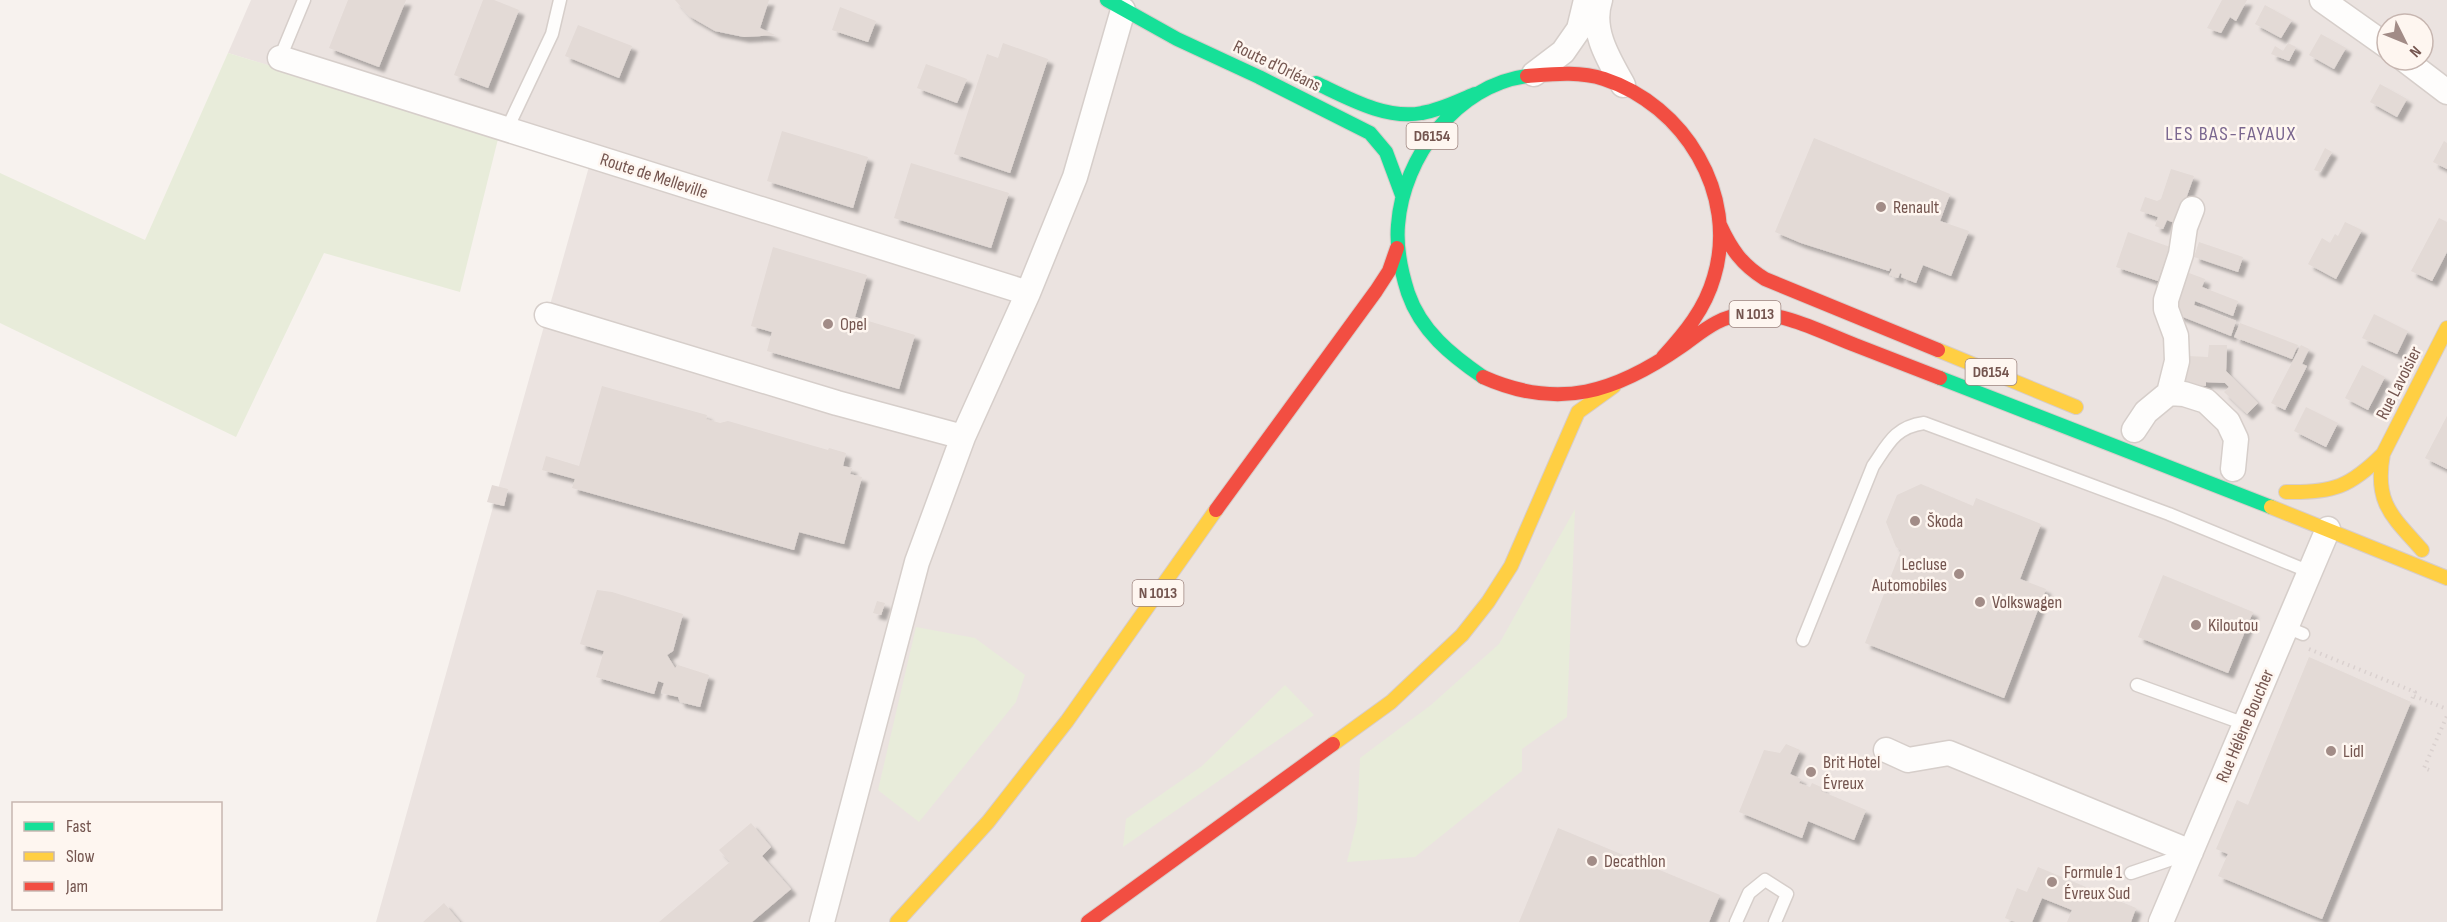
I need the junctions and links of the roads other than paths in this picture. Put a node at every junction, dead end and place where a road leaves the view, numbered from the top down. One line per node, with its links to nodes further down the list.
1 (304, 0): 8 (lane)
2 (560, 0): 15 (lane)
3 (1586, 0): 10 (street)
4 (1600, 0): 12 (street)
5 (2322, 0): 7 (street)
6 (1119, 4): 16 (main road, Route d'Orléans / D6154); 20 (street)
7 (2375, 38)
8 (280, 58): 15 (street, Route de Melleville)
9 (2421, 72): 14 (street)
10 (1534, 74): 12 (main road); 13 (main road)
11 (1305, 78): 13 (main road, Route d'Orléans / D6154)
12 (1623, 85): 18 (main road, D6154)
13 (1482, 92): 16 (main road, D6154)
14 (2447, 92)
15 (507, 129): 20 (street, Route de Melleville)
16 (1402, 195): 19 (main road, D6154)
17 (2192, 209): 26 (street)
18 (1720, 225): 24 (main road, D6154); 27 (main road, D6154)
19 (1397, 248): 25 (main road); 46 (main road, N 1013)
20 (1028, 293): 29 (street)
21 (547, 315): 29 (street)
22 (2447, 328): 30 (main road, Rue Lavoisier)
23 (1854, 345): 24 (main road, N 1013); 33 (main road, D6154)
24 (1663, 357): 25 (main road)
25 (1614, 386): 47 (main road)
26 (2169, 393): 28 (street); 31 (street)
27 (2092, 413)
28 (2134, 430)
29 (963, 437): 45 (street)
30 (2383, 454): 32 (main road, Rue Lavoisier); 35 (main road, Rue Lavoisier)
31 (2233, 469)
32 (2316, 506)
33 (2328, 529): 37 (street, Rue Hélène Boucher); 38 (main road, D6154)
34 (2397, 540): 35 (main road)
35 (2422, 550): 36 (main road)
36 (2439, 555)
37 (2310, 572): 39 (lane); 41 (street, Rue Hélène Boucher)
38 (2447, 578)
39 (1803, 640)
40 (2137, 685): 41 (lane)
41 (2245, 724): 43 (street, Rue Hélène Boucher)
42 (1886, 750): 43 (street)
43 (2188, 868): 44 (lane); 50 (street, Rue Hélène Boucher)
44 (2131, 873)
45 (822, 922)
46 (897, 922)
47 (1089, 922)
48 (1736, 922): 49 (lane)
49 (1775, 922)
50 (2161, 922)

